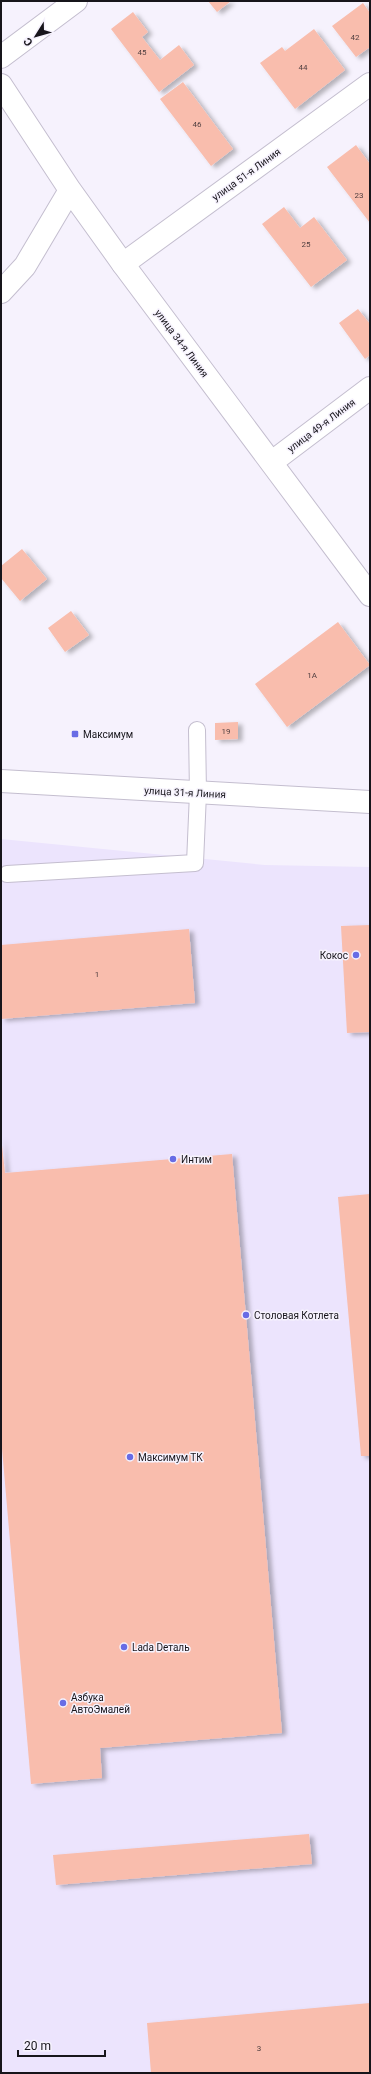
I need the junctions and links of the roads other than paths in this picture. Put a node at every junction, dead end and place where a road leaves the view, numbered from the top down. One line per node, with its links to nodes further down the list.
1 (76, 1): 2 (street)
2 (1, 57)
3 (370, 84): 6 (street, улица 51-я Линия)
4 (1, 85): 5 (street, улица 34-я Линия)
5 (70, 190): 6 (street, улица 34-я Линия); 7 (street)
6 (123, 264): 9 (street, улица 34-я Линия)
7 (1, 292)
8 (370, 388): 9 (street, улица 49-я Линия)
9 (272, 462): 10 (street, улица 34-я Линия)
10 (370, 595)
11 (197, 730): 13 (lane)
12 (1, 781): 13 (street, улица 31-я Линия)
13 (198, 792): 14 (street, улица 31-я Линия); 15 (lane)
14 (370, 802)
15 (7, 874)

